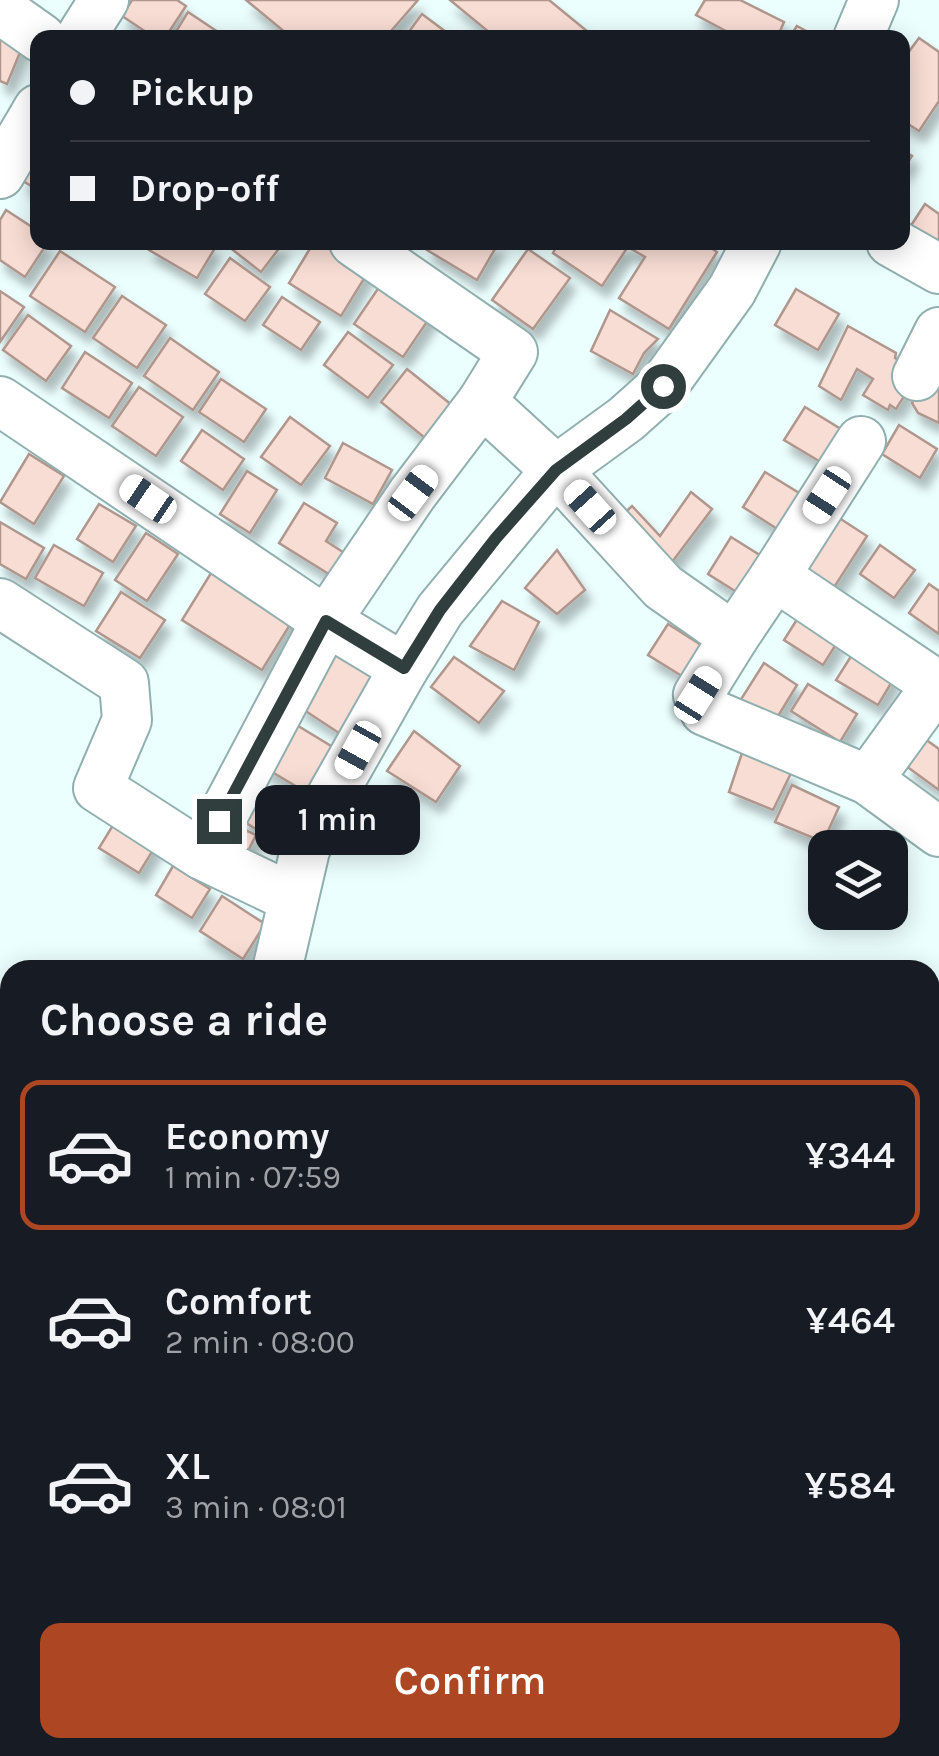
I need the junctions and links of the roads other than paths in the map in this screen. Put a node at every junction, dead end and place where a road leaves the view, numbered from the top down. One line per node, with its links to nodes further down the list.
1 (104, 0): 5 (street)
2 (874, 0): 6 (street)
3 (0, 9): 4 (street)
4 (30, 30)
5 (85, 30)
6 (861, 30)
7 (30, 122): 8 (street)
8 (0, 174)
9 (366, 250): 16 (street)
10 (753, 250): 18 (street)
11 (905, 250): 12 (street)
12 (939, 269)
13 (939, 332): 14 (street)
14 (918, 376)
15 (0, 401): 21 (street)
16 (482, 402): 18 (street); 21 (street)
17 (861, 441): 19 (street)
18 (556, 470): 22 (street); 23 (street)
19 (775, 576): 22 (street); 24 (street)
20 (0, 603): 27 (street)
21 (326, 621): 23 (street); 27 (street)
22 (734, 638): 25 (street)
23 (404, 668): 28 (street)
24 (938, 684): 25 (street)
25 (868, 780): 26 (street)
26 (939, 832)
27 (202, 855): 28 (street)
28 (292, 898): 29 (street)
29 (279, 960)

